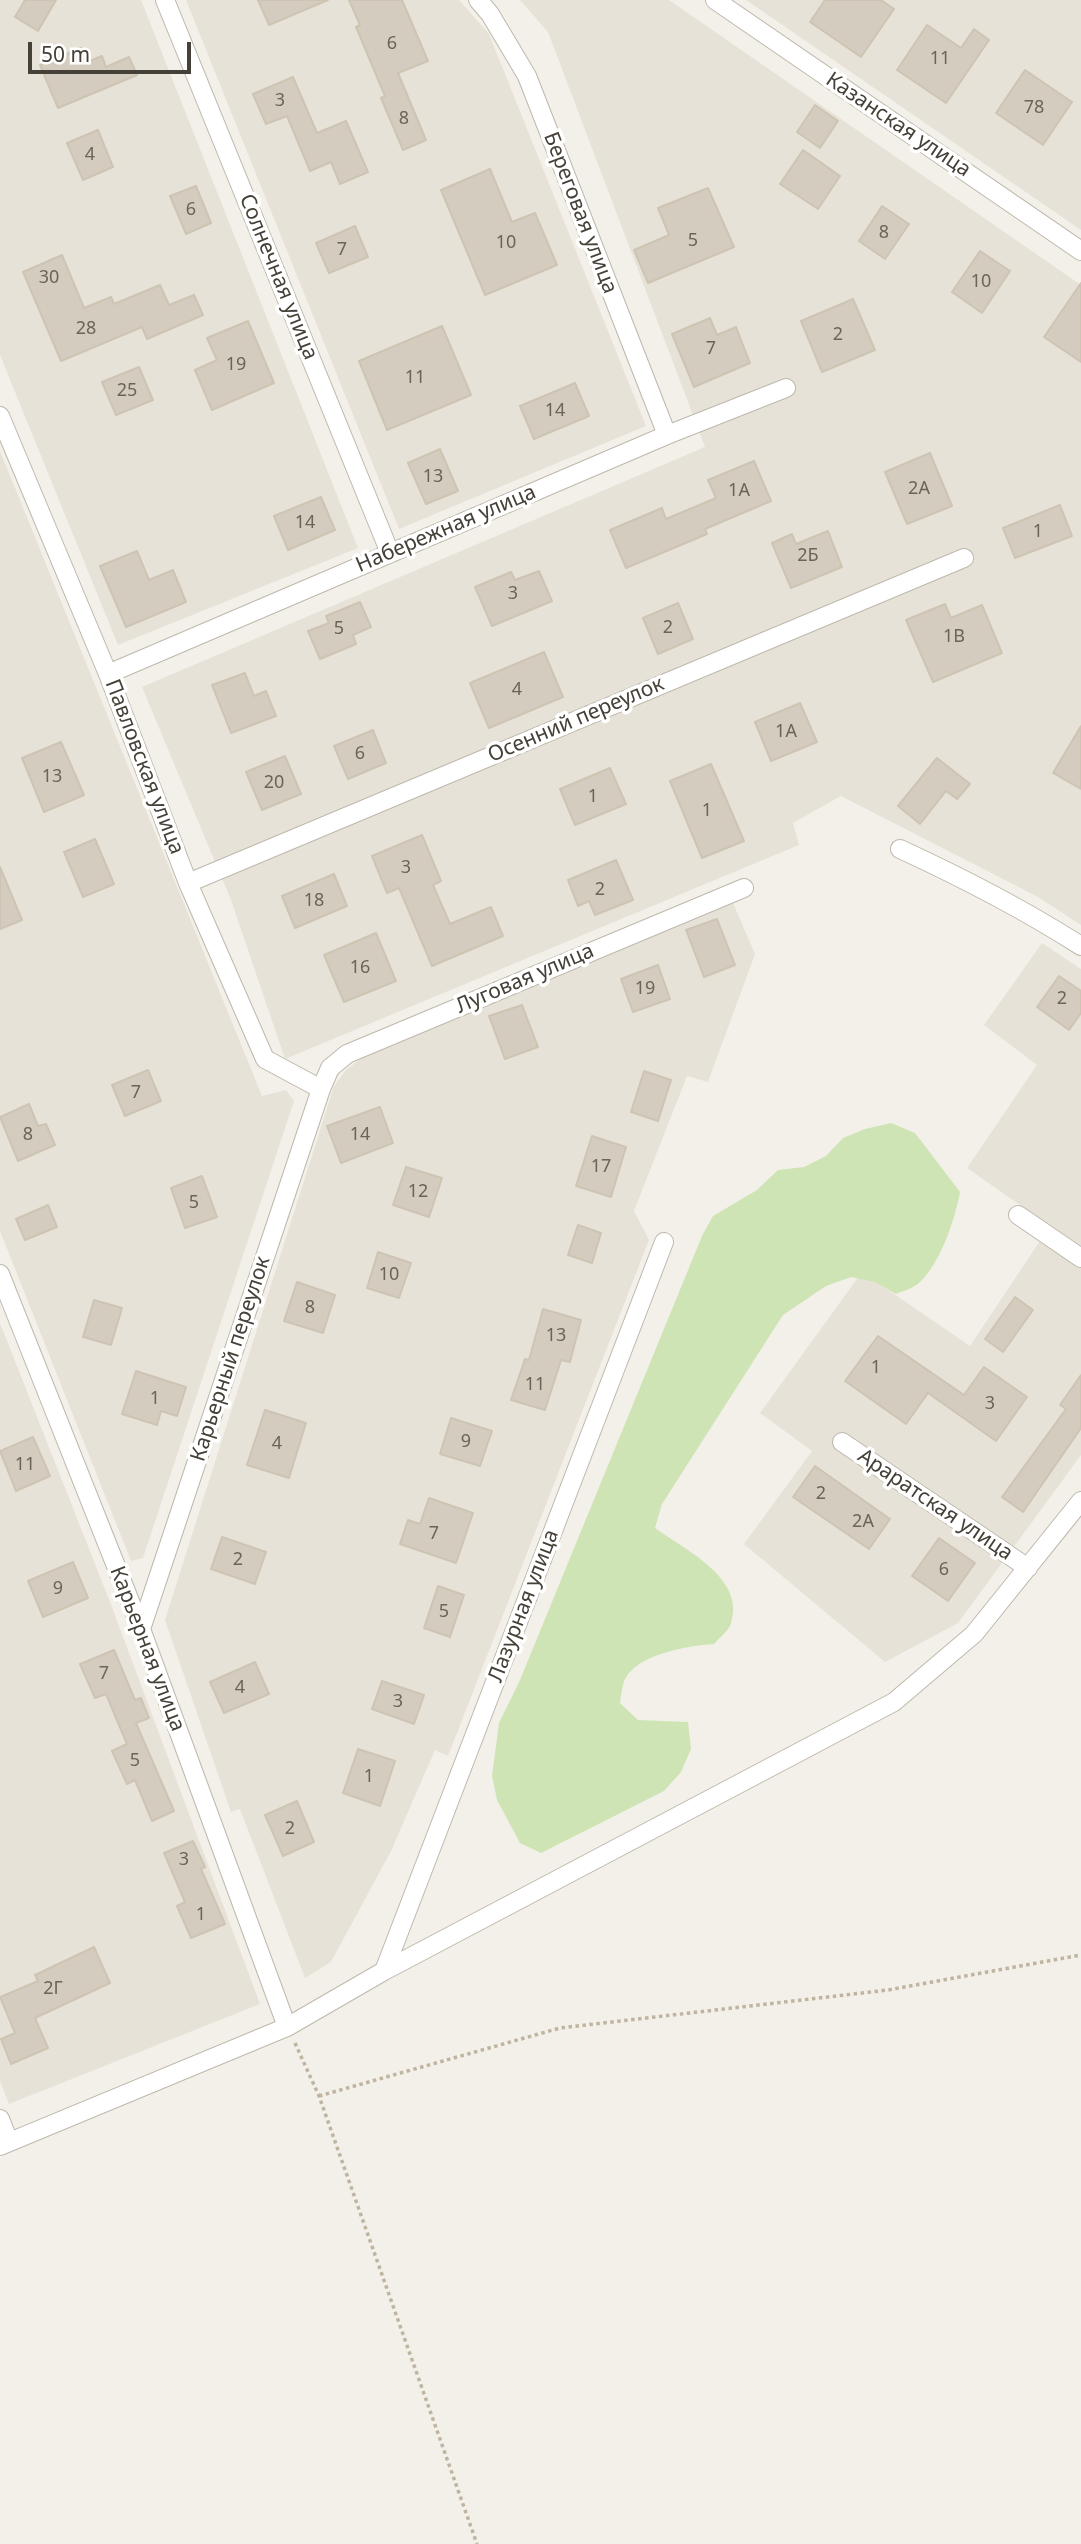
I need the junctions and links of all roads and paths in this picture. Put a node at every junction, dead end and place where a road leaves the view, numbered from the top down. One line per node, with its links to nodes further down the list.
1 (166, 0): 8 (street, Солнечная улица)
2 (478, 0): 7 (street, Береговая улица)
3 (715, 0): 4 (street, Казанская улица)
4 (1081, 251)
5 (786, 388): 7 (street, Набережная улица)
6 (0, 416): 10 (street, Павловская улица)
7 (667, 435): 8 (street, Набережная улица)
8 (390, 553): 10 (street, Набережная улица)
9 (964, 558): 12 (street, Осенний переулок)
10 (108, 674): 12 (street, Павловская улица)
11 (900, 849): 14 (street)
12 (188, 883): 15 (street, Павловская улица)
13 (744, 888): 15 (street, Луговая улица)
14 (1081, 947)
15 (321, 1089): 23 (street, Карьерный переулок)
16 (1018, 1215): 18 (street)
17 (664, 1242): 25 (street, Лазурная улица)
18 (1081, 1258)
19 (0, 1274): 23 (street, Карьерная улица)
20 (842, 1443): 22 (street, Араратская улица)
21 (1081, 1501): 22 (street)
22 (1028, 1568): 25 (street)
23 (141, 1629): 26 (street, Карьерная улица)
24 (1081, 1955): 27 (path)
25 (384, 1971): 26 (street)
26 (287, 2027): 27 (path); 29 (street)
27 (319, 2095): 30 (path)
28 (0, 2119): 29 (street)
29 (5, 2144)
30 (477, 2544)

